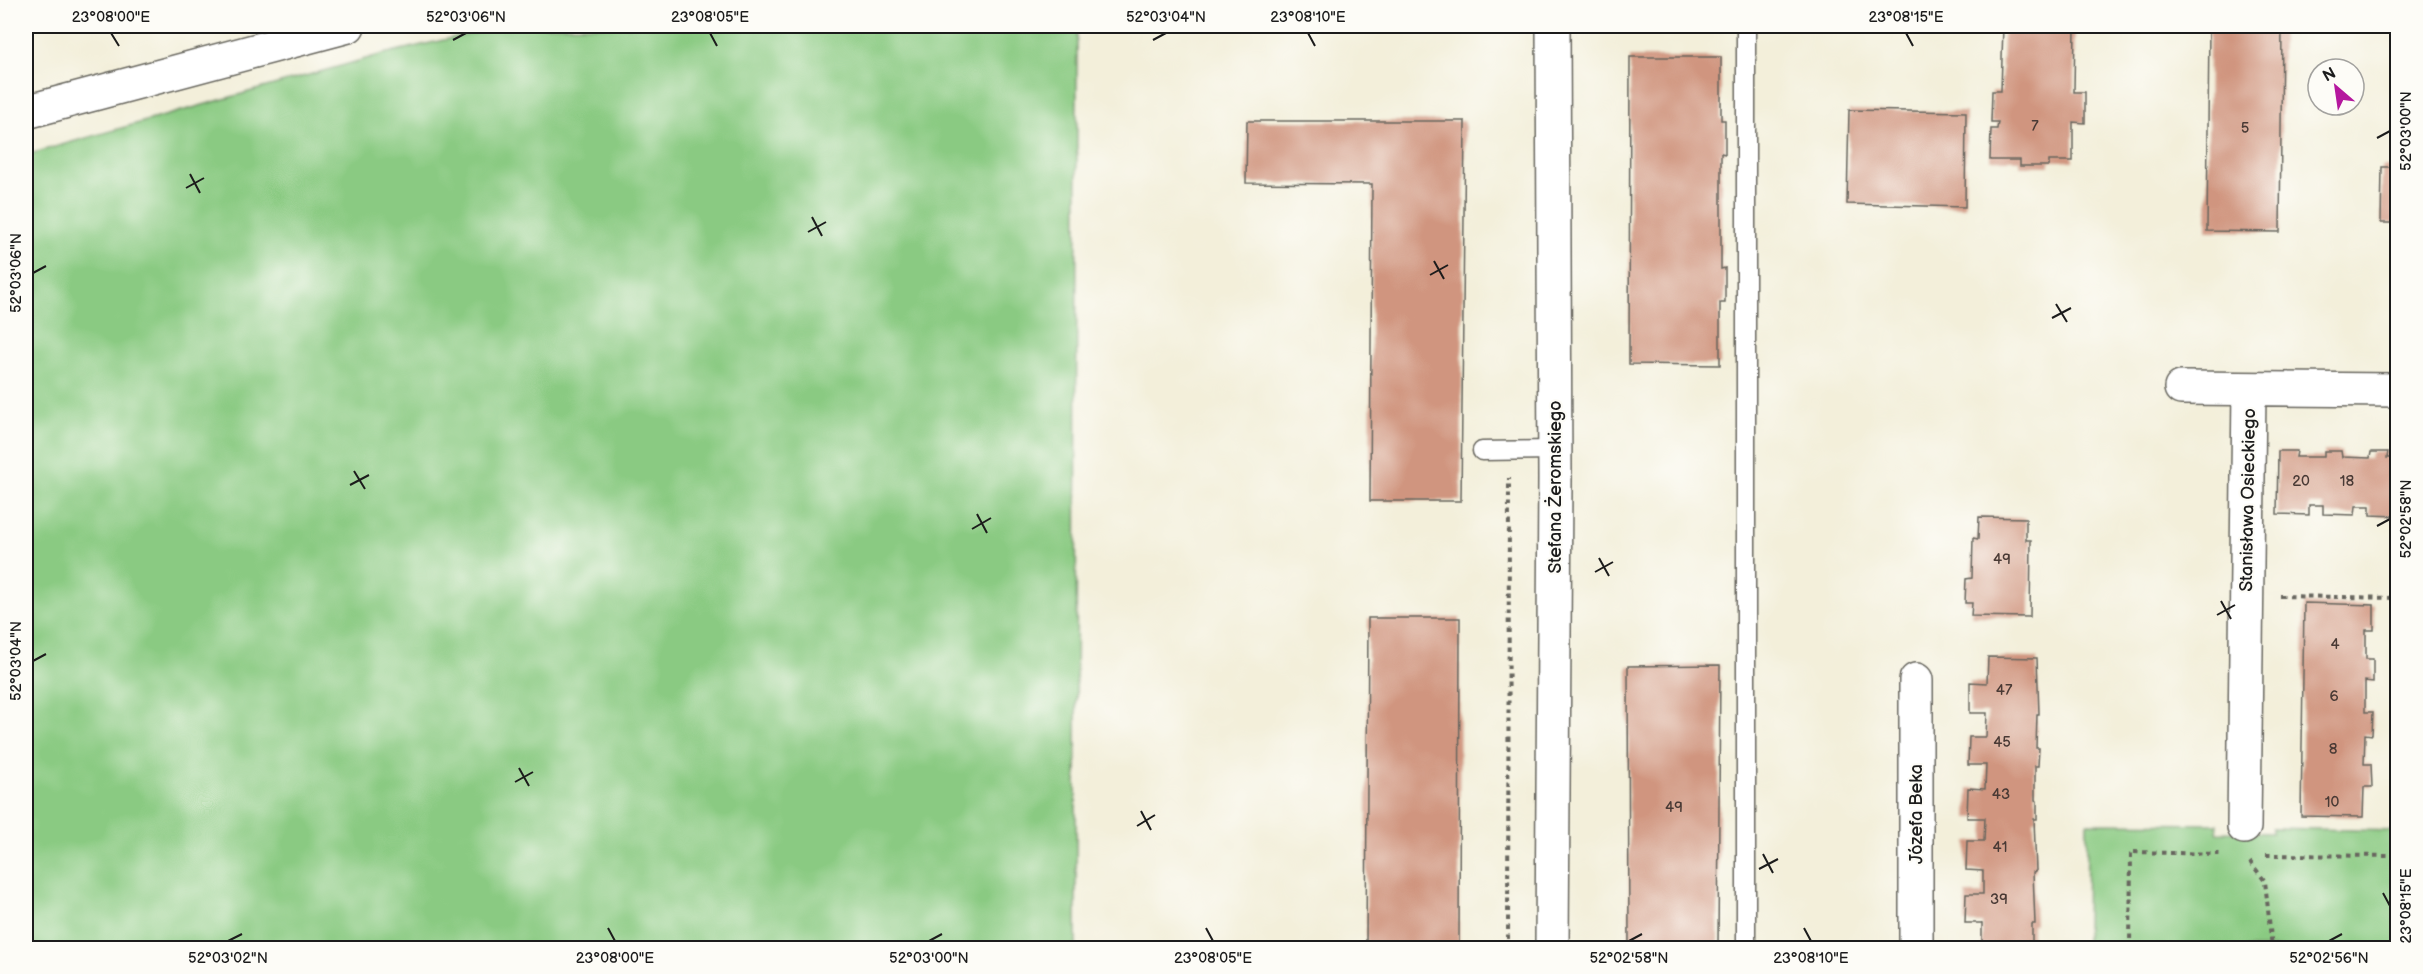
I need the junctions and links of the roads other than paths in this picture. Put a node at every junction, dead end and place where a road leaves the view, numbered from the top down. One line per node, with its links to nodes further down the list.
1 (348, 26): 4 (main road)
2 (1553, 26): 9 (main road, Stefana Żeromskiego)
3 (1746, 26): 13 (lane)
4 (26, 112)
5 (2181, 388): 6 (main road)
6 (2249, 389): 7 (main road); 11 (main road, Stanisława Osieckiego)
7 (2397, 390)
8 (1482, 450): 9 (lane)
9 (1555, 450): 12 (main road, Stefana Żeromskiego)
10 (1916, 680): 14 (main road, Józefa Beka)
11 (2248, 845)
12 (1552, 948)
13 (1746, 948)
14 (1916, 948)

